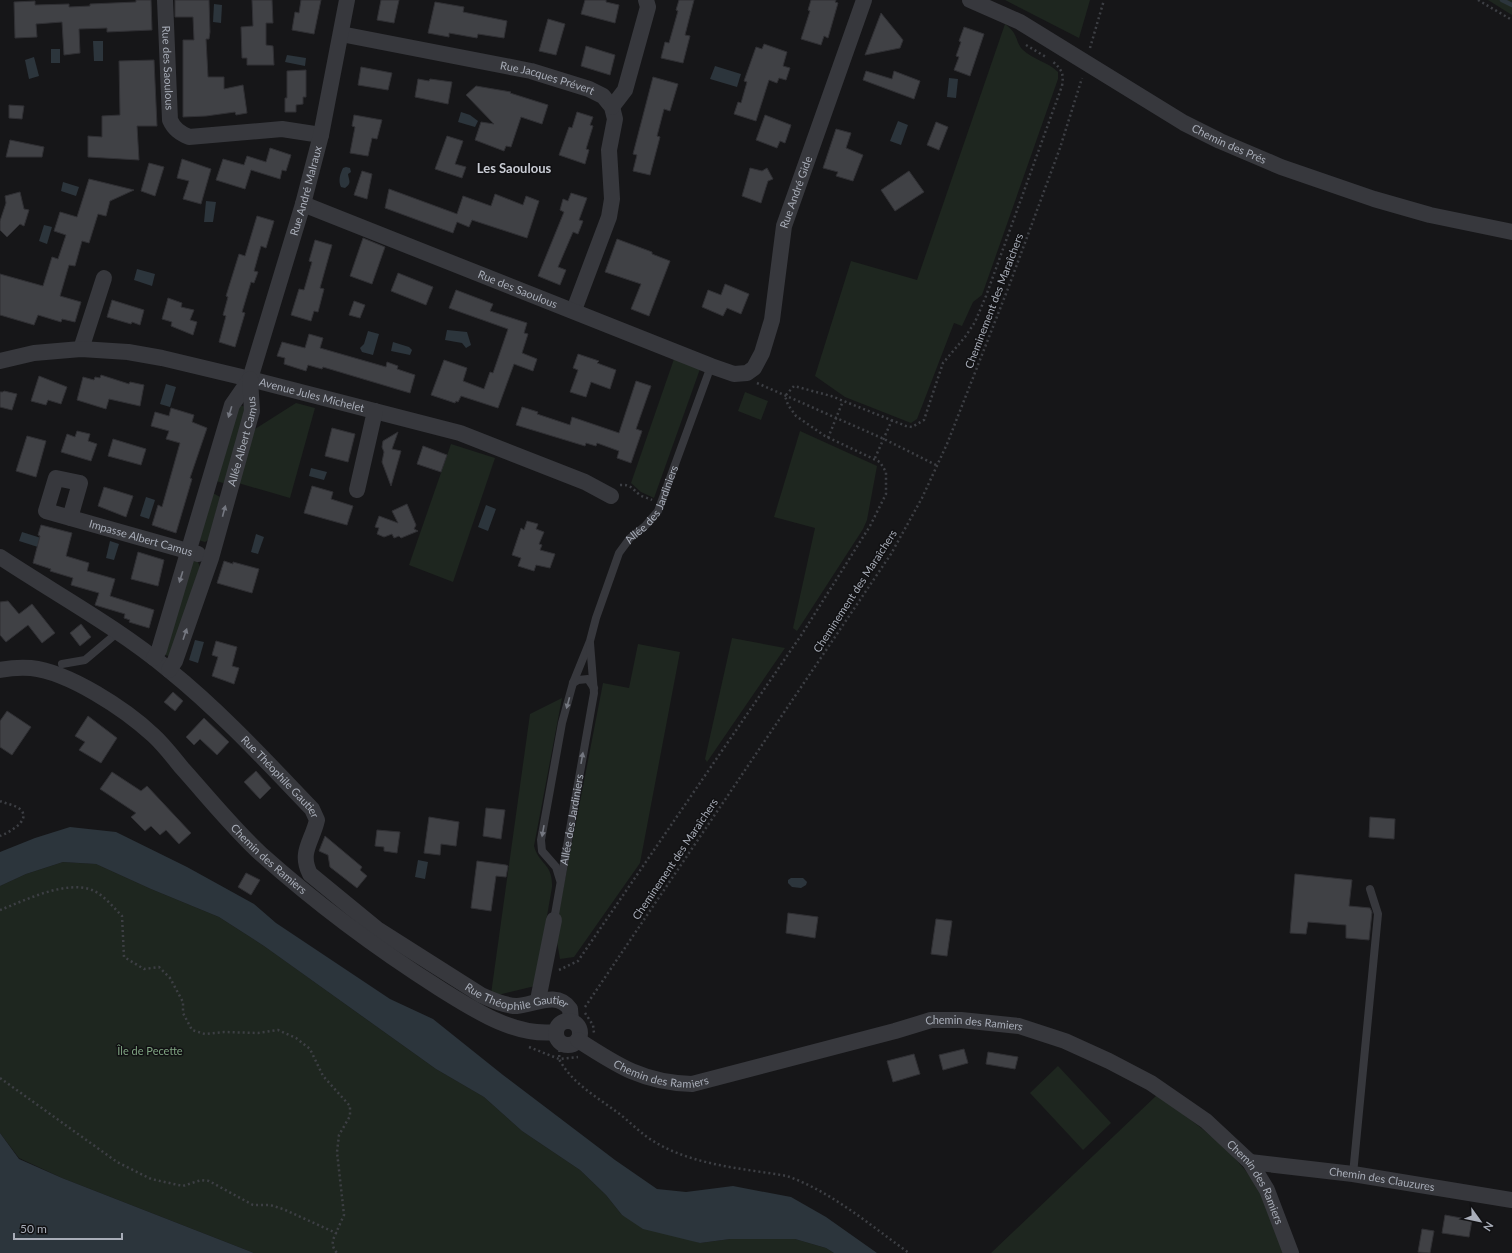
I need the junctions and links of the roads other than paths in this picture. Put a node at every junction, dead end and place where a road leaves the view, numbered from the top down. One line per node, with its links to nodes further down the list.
1 (165, 0): 8 (street, Rue des Saoulous)
2 (347, 0): 6 (street, Rue André Malraux)
3 (646, 0): 7 (street)
4 (864, 0): 16 (street, Rue André Gide)
5 (970, 0): 10 (street, Chemin des Prés)
6 (340, 34): 7 (street, Rue Jacques Prévert); 8 (street, Rue André Malraux)
7 (612, 107): 12 (street)
8 (321, 136): 9 (street, Rue André Malraux)
9 (303, 204): 12 (street, Rue des Saoulous); 17 (street, Rue André Malraux)
10 (1512, 232)
11 (104, 278): 13 (street)
12 (574, 310): 15 (street, Rue des Saoulous)
13 (81, 349): 14 (street, Avenue Jules Michelet); 17 (street, Avenue Jules Michelet)
14 (0, 361)
15 (711, 366): 16 (street, Rue des Saoulous); 28 (lane, Allée des Jardiniers)
16 (740, 374)
17 (250, 378): 18 (street, Avenue Jules Michelet); 19 (street, Allée Albert Camus, one-way to 19); 21 (street, Allée Albert Camus)
18 (375, 411): 20 (street); 22 (street, Avenue Jules Michelet)
19 (208, 486): 21 (street); 24 (street, Allée Albert Camus)
20 (357, 490)
21 (230, 491): 26 (street, Allée Albert Camus, one-way to 21)
22 (604, 493)
23 (70, 518): 24 (street, Impasse Albert Camus)
24 (189, 551): 26 (street, Impasse Albert Camus); 29 (street, Allée Albert Camus, one-way to 29)
25 (0, 557): 27 (street, Rue Théophile Gautier)
26 (211, 558): 32 (street, Allée Albert Camus, one-way to 26)
27 (117, 633): 29 (street, Rue Théophile Gautier); 30 (lane)
28 (590, 640): 33 (lane, Allée des Jardiniers); 34 (lane, Allée des Jardiniers)
29 (154, 658): 32 (street, Rue Théophile Gautier)
30 (62, 664)
31 (0, 670): 40 (street, Chemin des Ramiers)
32 (169, 670): 38 (street, Rue Théophile Gautier)
33 (573, 683): 34 (lane); 35 (lane, Allée des Jardiniers, one-way to 35)
34 (594, 688): 35 (lane, Allée des Jardiniers, one-way to 34)
35 (560, 880): 37 (lane, Allée des Jardiniers)
36 (1370, 889): 43 (lane)
37 (554, 920): 38 (street, Allée des Jardiniers)
38 (538, 1000): 39 (street, Rue Théophile Gautier)
39 (571, 1021): 40 (street); 41 (street, Rue Théophile Gautier)
40 (558, 1038): 41 (street, Chemin des Ramiers)
41 (584, 1044): 42 (street, Chemin des Ramiers)
42 (1250, 1162): 43 (street, Chemin des Clauzures); 45 (street, Chemin des Ramiers)
43 (1353, 1174): 44 (street, Chemin des Clauzures)
44 (1512, 1200)
45 (1291, 1253)

